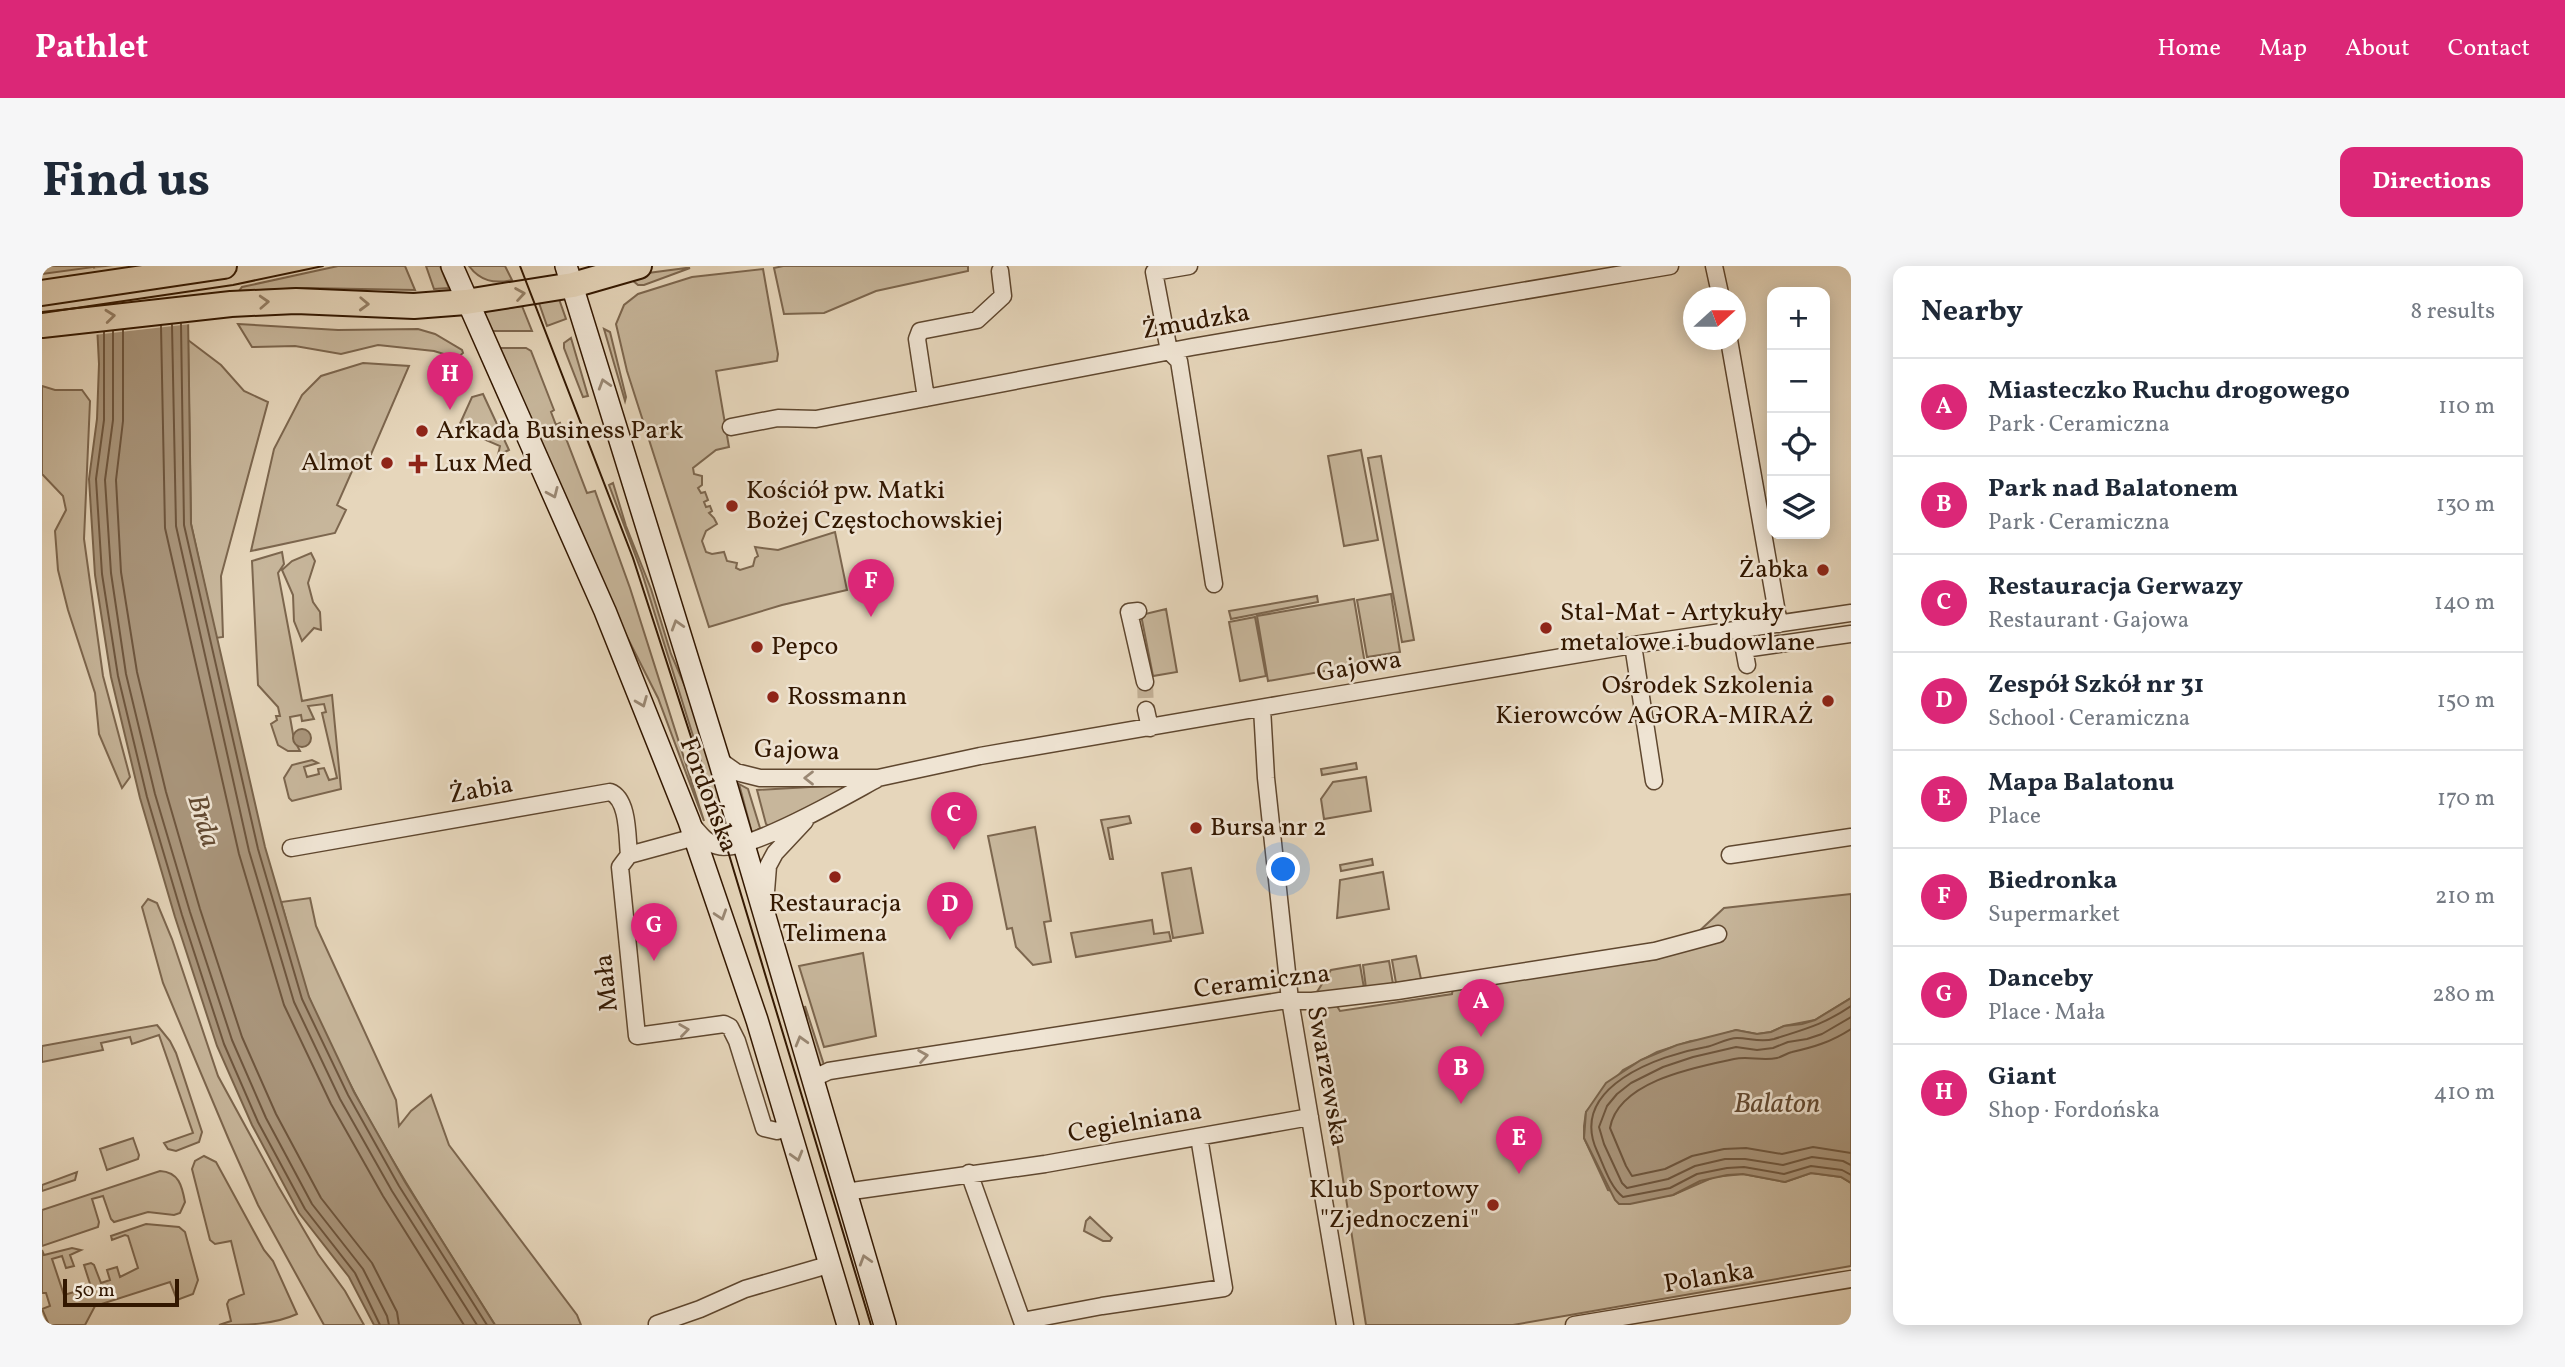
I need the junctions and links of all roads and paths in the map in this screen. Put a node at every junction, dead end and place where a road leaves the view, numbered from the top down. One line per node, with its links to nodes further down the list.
1 (224, 266): 10 (main road)
2 (452, 266): 11 (main road, Fordońska)
3 (639, 266): 8 (main road)
4 (1189, 266): 14 (street)
5 (1670, 266): 14 (street, Żmudzka)
6 (1714, 266): 9 (street)
7 (1000, 271): 15 (street)
8 (570, 276): 11 (main road, one-way to 8); 28 (main road, Fordońska, one-way to 8)
9 (1719, 287)
10 (42, 293)
11 (466, 302): 12 (main road, one-way to 11); 32 (main road, Fordońska, one-way to 32)
12 (42, 325)
13 (1731, 350): 20 (street)
14 (1169, 351): 15 (street, Żmudzka); 17 (street)
15 (926, 398): 16 (street, Żmudzka)
16 (731, 427)
17 (1214, 584)
18 (1138, 611): 24 (street)
19 (1851, 613): 20 (street, Gajowa)
20 (1779, 624): 22 (street, Gajowa)
21 (1851, 634): 23 (street)
22 (1633, 645): 25 (street, Gajowa); 30 (street)
23 (1747, 665)
24 (1146, 682)
25 (1262, 708): 27 (street, Gajowa); 40 (street, Swarzewska)
26 (1146, 710): 27 (street)
27 (1150, 728): 29 (street, Gajowa)
28 (719, 760): 29 (street, Gajowa, one-way to 28); 34 (main road, Fordońska)
29 (878, 778): 31 (street, Gajowa)
30 (1654, 780)
31 (809, 817): 34 (street, Gajowa); 38 (street, Gajowa)
32 (692, 829): 34 (street); 36 (street); 43 (main road, Fordońska, one-way to 43)
33 (1851, 837): 37 (street)
34 (743, 845): 38 (main road, Fordońska)
35 (291, 848): 36 (street, Żabia)
36 (629, 855): 43 (street, Mała, one-way to 43)
37 (1730, 855)
38 (767, 927): 41 (main road, Fordońska, one-way to 38)
39 (1718, 934): 40 (street, Ceramiczna)
40 (1290, 1000): 41 (street, Ceramiczna, one-way to 40); 42 (street, Swarzewska)
41 (812, 1079): 46 (main road, Fordońska)
42 (1310, 1117): 44 (street, Cegielniana); 52 (street, Swarzewska)
43 (789, 1127): 47 (main road, Fordońska, one-way to 47)
44 (1199, 1137): 45 (street, Cegielniana); 45 (street)
45 (969, 1174): 46 (street, Cegielniana)
46 (845, 1192): 51 (main road, Fordońska, one-way to 46)
47 (828, 1265): 49 (street); 50 (main road, Fordońska)
48 (1851, 1279): 53 (street, Polanka)
49 (657, 1324)
50 (848, 1325)
51 (885, 1325)
52 (1345, 1325)
53 (1574, 1325)

